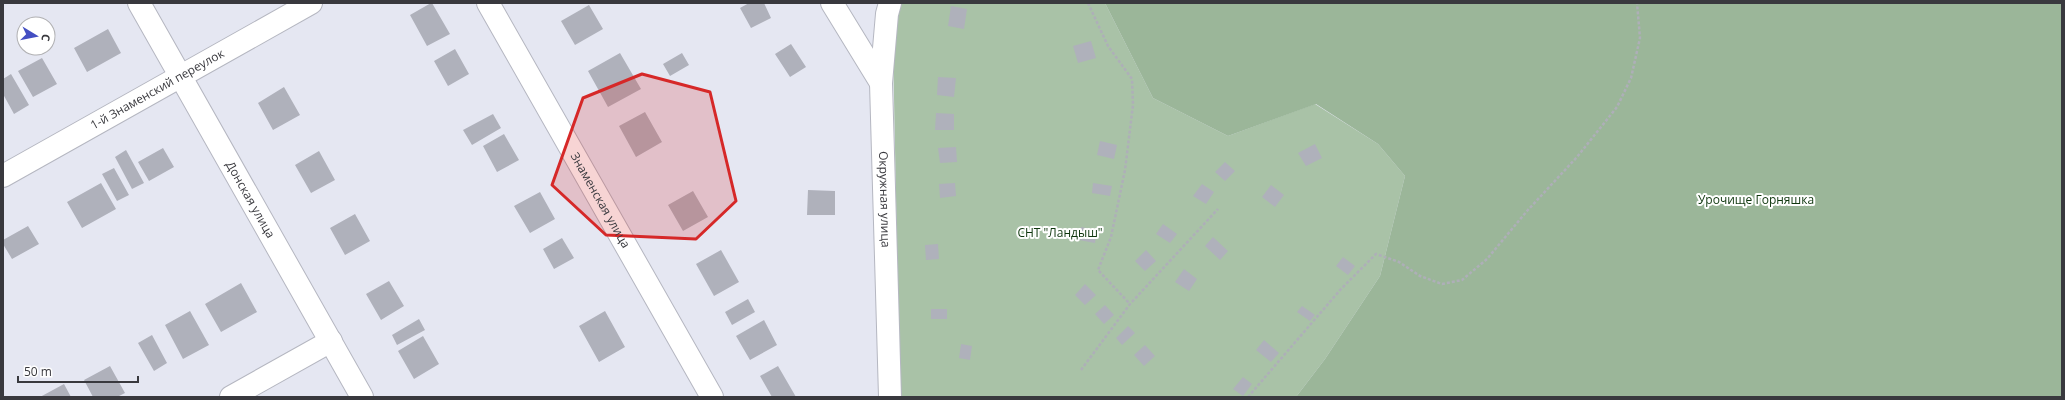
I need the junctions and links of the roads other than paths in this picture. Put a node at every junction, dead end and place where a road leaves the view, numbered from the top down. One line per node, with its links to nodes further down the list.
1 (139, 3): 6 (street, Донская улица)
2 (311, 3): 6 (street, 1-й Знаменский переулок)
3 (488, 3): 12 (street, Знаменская улица)
4 (832, 3): 7 (street)
5 (890, 3): 7 (street, Окружная улица)
6 (179, 76): 8 (street, 1-й Знаменский переулок); 9 (street, Донская улица)
7 (881, 83): 13 (street, Окружная улица)
8 (3, 176)
9 (331, 341): 10 (street); 11 (street, Донская улица)
10 (231, 397)
11 (362, 397)
12 (712, 397)
13 (890, 397)

